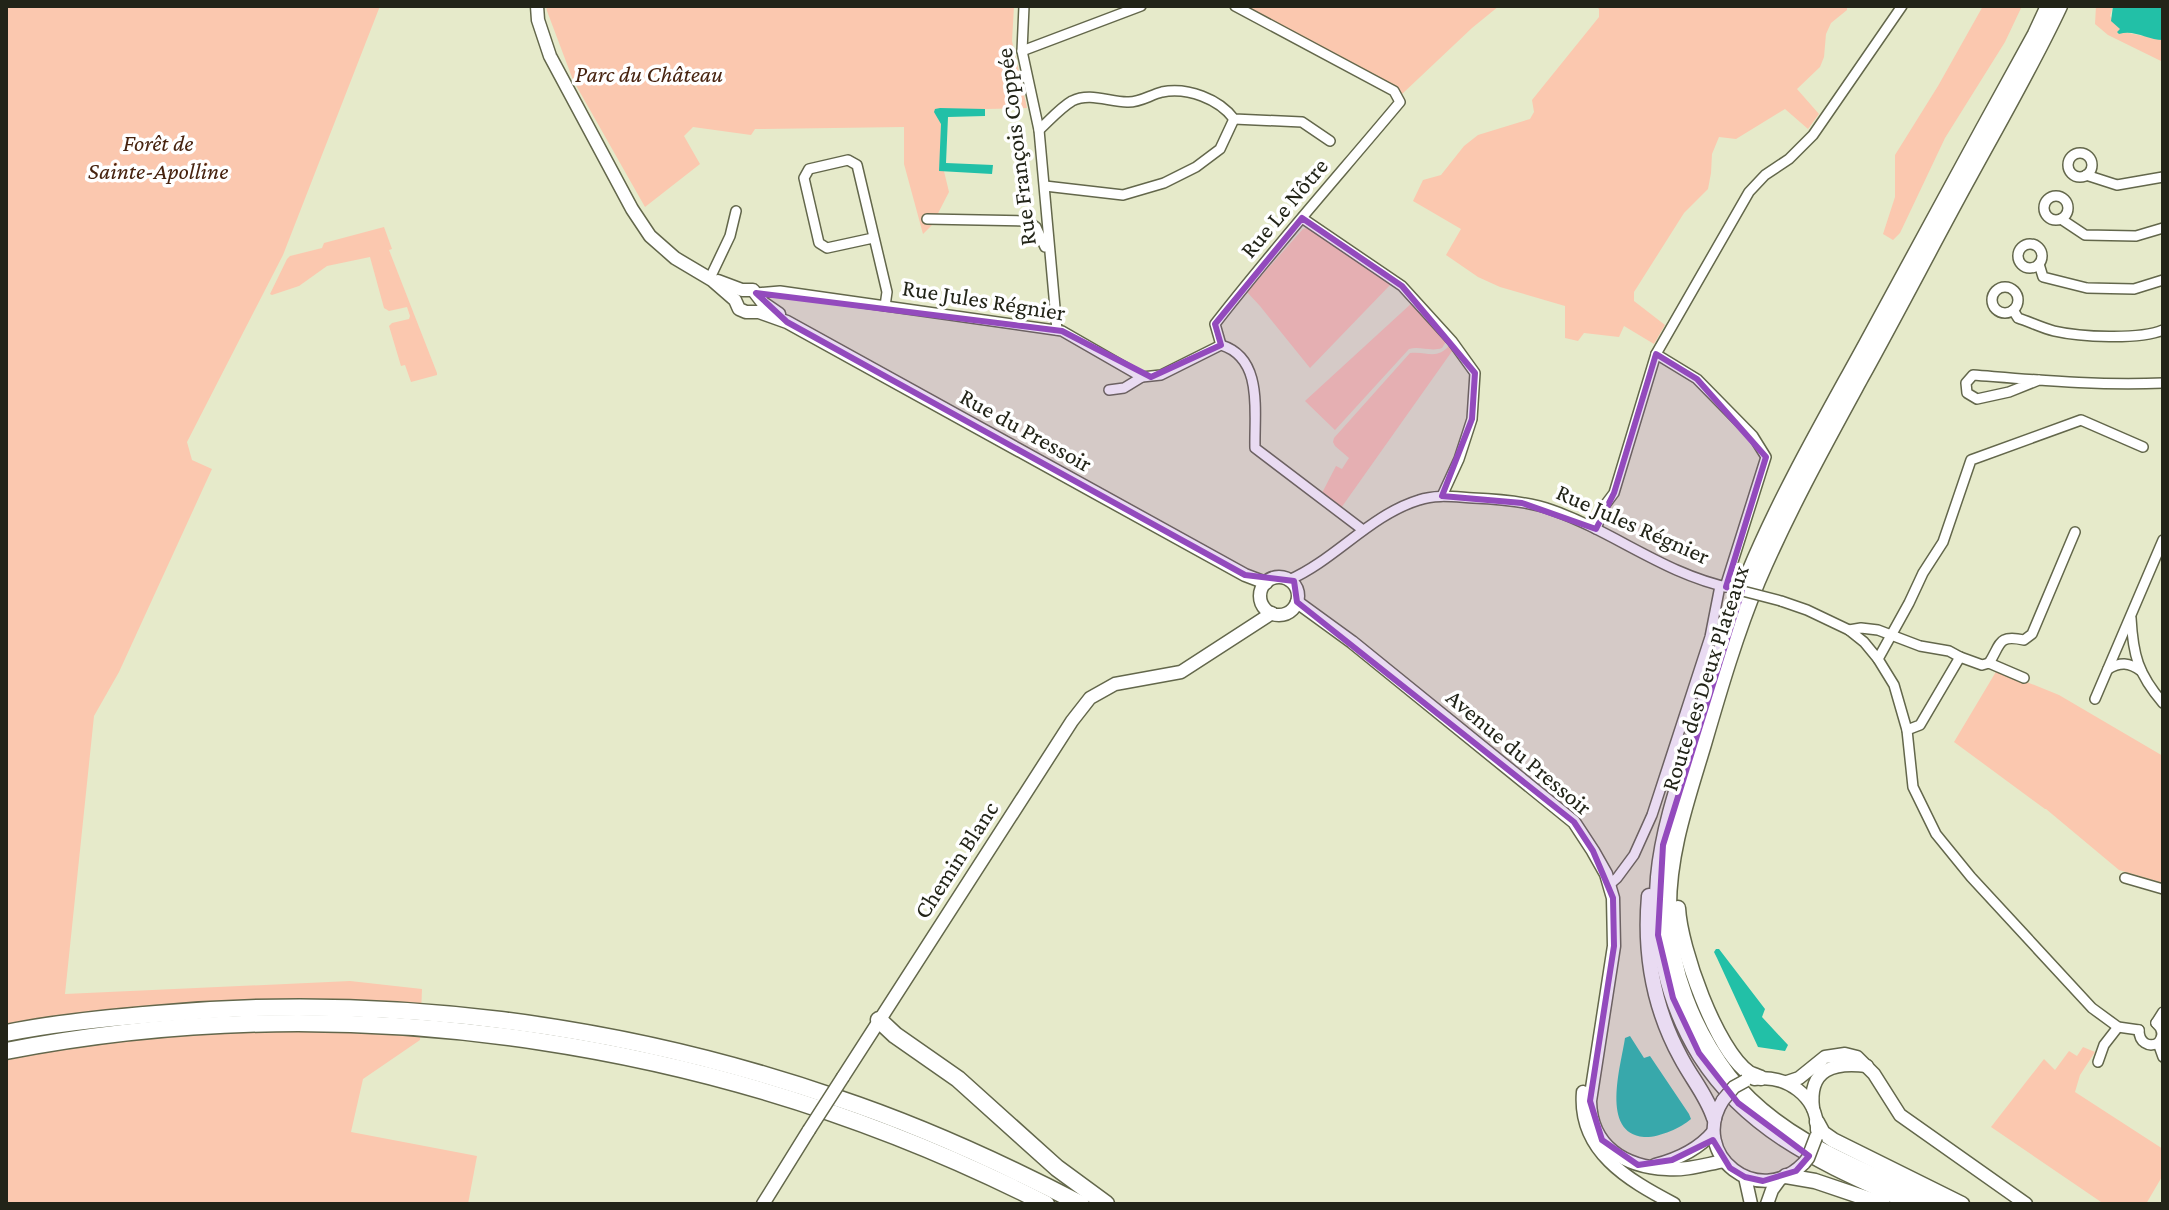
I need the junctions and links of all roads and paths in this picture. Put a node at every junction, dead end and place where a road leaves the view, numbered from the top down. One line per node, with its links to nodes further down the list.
1 (537, 6): 23 (street)
2 (1024, 6): 8 (street, Rue François Coppée)
3 (1141, 6): 8 (street)
4 (1235, 6): 16 (street, Rue Le Nôtre)
5 (1902, 6): 32 (street)
6 (2048, 6): 60 (main road, Route des Deux Plateaux)
7 (2060, 6): 58 (main road, Route des Deux Plateaux)
8 (1022, 51): 10 (street, Rue François Coppée)
9 (1234, 119): 10 (street); 11 (street); 14 (street)
10 (1039, 130): 14 (street, Rue François Coppée)
11 (1330, 141)
12 (2086, 175): 13 (street)
13 (2163, 177)
14 (1045, 186): 21 (street, Rue François Coppée)
15 (736, 211): 23 (street)
16 (1302, 218): 31 (street, Rue Le Nôtre); 38 (street)
17 (927, 219): 21 (street)
18 (2061, 219): 19 (street)
19 (2163, 228)
20 (873, 238): 20 (street); 27 (street)
21 (1049, 258): 29 (street, Rue François Coppée)
22 (2039, 264): 24 (street)
23 (711, 279): 25 (street)
24 (2163, 280)
25 (739, 295): 26 (street); 26 (street, Rue du Pressoir)
26 (756, 301): 27 (street, Rue Jules Régnier); 45 (street, Rue du Pressoir)
27 (885, 306): 29 (street, Rue Jules Régnier)
28 (2013, 310): 30 (street)
29 (1057, 330): 33 (street, Rue Jules Régnier)
30 (2163, 330)
31 (1221, 345): 33 (street); 40 (street)
32 (1656, 354): 39 (street); 44 (street)
33 (1142, 377): 36 (street)
34 (2039, 380): 34 (street); 35 (street)
35 (2163, 383)
36 (1109, 390)
37 (2143, 447): 49 (street)
38 (1442, 496): 39 (street, Rue Jules Régnier); 40 (street, Rue Jules Régnier)
39 (1596, 529): 44 (street, Rue Jules Régnier)
40 (1363, 530): 43 (street, Rue Jules Régnier)
41 (2075, 532): 52 (street)
42 (2162, 547): 47 (street)
43 (1292, 583): 45 (street); 46 (street)
44 (1725, 587): 48 (street, Rue Jules Régnier, bridge); 61 (street)
45 (1266, 599): 46 (street, Avenue du Pressoir); 67 (street, Chemin Blanc)
46 (1294, 606): 62 (street, Avenue du Pressoir)
47 (2130, 614): 53 (street); 54 (street)
48 (1849, 630): 49 (street); 51 (street, Rue Jules Régnier)
49 (1892, 635): 50 (street); 51 (street)
50 (1960, 657): 52 (street); 59 (street)
51 (1878, 659): 59 (street, Rue Jules Régnier)
52 (1989, 663): 55 (street)
53 (2108, 669): 54 (street); 56 (street)
54 (2141, 671): 57 (street)
55 (2024, 678)
56 (2095, 699)
57 (2163, 703)
58 (1710, 721): 78 (main road); 95 (main road, Route des Deux Plateaux)
59 (1907, 730): 70 (street, Rue Jules Régnier)
60 (1672, 807): 81 (main road); 94 (main road, Route des Deux Plateaux)
61 (1628, 865): 62 (street); 64 (street)
62 (1604, 871): 64 (street, Avenue du Pressoir)
63 (2125, 878): 65 (street)
64 (1609, 885): 68 (street, Avenue du Pressoir)
65 (2163, 889)
66 (2163, 1012): 69 (street)
67 (879, 1020): 86 (street, Chemin Blanc, bridge); 89 (highway)
68 (1602, 1020): 83 (street, Avenue du Pressoir); 90 (street, Avenue du Pressoir)
69 (2156, 1023): 71 (street); 73 (street)
70 (2118, 1027): 71 (street); 76 (street)
71 (2139, 1030): 73 (street)
72 (6, 1033): 88 (highway)
73 (2158, 1043): 75 (street)
74 (6, 1051): 87 (highway)
75 (2163, 1057)
76 (2098, 1062)
77 (1867, 1066): 79 (street); 80 (street); 97 (street)
78 (1761, 1078): 79 (street); 81 (street, bridge)
79 (1787, 1082): 80 (street)
80 (1815, 1122): 85 (street, bridge); 96 (main road)
81 (1714, 1125): 82 (street); 83 (street)
82 (1724, 1161): 83 (street, Avenue du Pressoir); 84 (street)
83 (1651, 1166)
84 (1745, 1177): 85 (street); 91 (street)
85 (1783, 1178): 92 (street); 93 (main road)
86 (763, 1204)
87 (1046, 1204)
88 (1081, 1204)
89 (1106, 1204)
90 (1674, 1204)
91 (1751, 1204)
92 (1767, 1204)
93 (1883, 1204)
94 (1912, 1204)
95 (1940, 1204)
96 (1962, 1204)
97 (2026, 1204)

